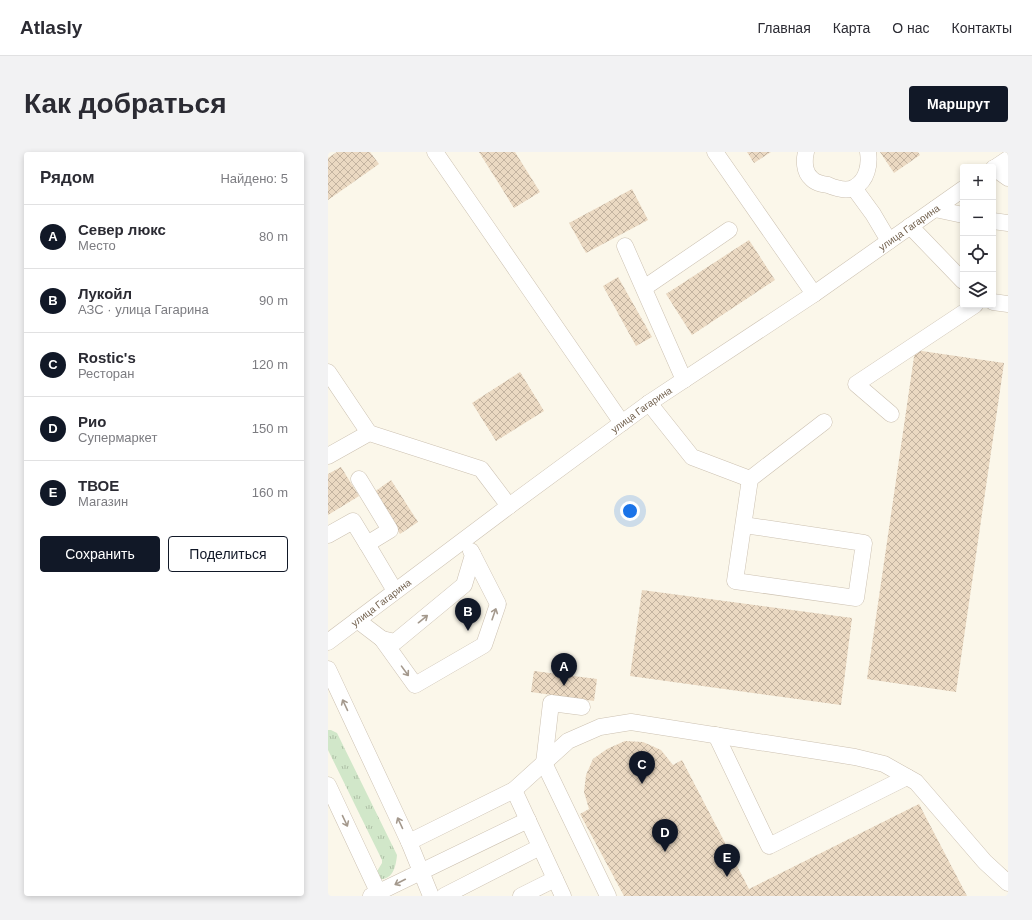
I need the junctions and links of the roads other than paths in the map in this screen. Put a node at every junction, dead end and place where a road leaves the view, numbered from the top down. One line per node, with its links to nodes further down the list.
1 (435, 152): 28 (street)
2 (715, 152): 19 (street)
3 (806, 152): 7 (street)
4 (868, 152): 7 (street)
5 (998, 162): 6 (street)
6 (1008, 178)
7 (854, 188): 15 (street)
8 (960, 191): 9 (street, улица Гагарина)
9 (935, 209): 10 (street); 13 (street, улица Гагарина)
10 (960, 214)
11 (996, 221): 12 (street)
12 (1008, 223)
13 (910, 226): 15 (street, улица Гагарина); 17 (street)
14 (729, 230): 18 (street)
15 (889, 241): 19 (street, улица Гагарина)
16 (625, 246): 18 (street)
17 (960, 279)
18 (644, 288): 24 (street)
19 (814, 294): 24 (street, улица Гагарина)
20 (996, 302): 21 (street)
21 (1008, 304)
22 (970, 308): 26 (street)
23 (328, 372): 29 (street)
24 (684, 380): 25 (street, улица Гагарина)
25 (649, 403): 28 (street, улица Гагарина); 32 (street)
26 (891, 414)
27 (824, 422): 32 (street)
28 (622, 423): 33 (street, улица Гагарина)
29 (369, 433): 30 (street); 33 (street)
30 (328, 456)
31 (359, 479): 37 (street)
32 (750, 479): 34 (street)
33 (509, 506): 36 (street, улица Гагарина)
34 (744, 525): 34 (street)
35 (328, 535): 37 (street)
36 (464, 540): 38 (street); 39 (street, улица Гагарина)
37 (367, 544): 39 (street)
38 (473, 555): 41 (street, one-way to 38); 41 (street, one-way to 38)
39 (395, 591): 40 (street, улица Гагарина)
40 (357, 620): 41 (street); 42 (street, улица Гагарина)
41 (382, 640)
42 (328, 642)
43 (328, 669): 51 (street, one-way to 43)
44 (582, 707): 46 (street)
45 (716, 735): 46 (street); 47 (street); 47 (street)
46 (544, 763): 49 (street); 61 (street)
47 (907, 777): 55 (street)
48 (328, 785): 56 (street, one-way to 56)
49 (514, 790): 50 (street); 51 (street)
50 (528, 820): 52 (street); 53 (street)
51 (409, 842): 53 (street)
52 (540, 848): 54 (street); 58 (street)
53 (421, 871): 56 (street, one-way to 56); 57 (street)
54 (555, 879): 59 (street); 60 (street)
55 (1008, 883)
56 (376, 895)
57 (431, 896)
58 (444, 896)
59 (521, 896)
60 (563, 896)
61 (608, 896)

